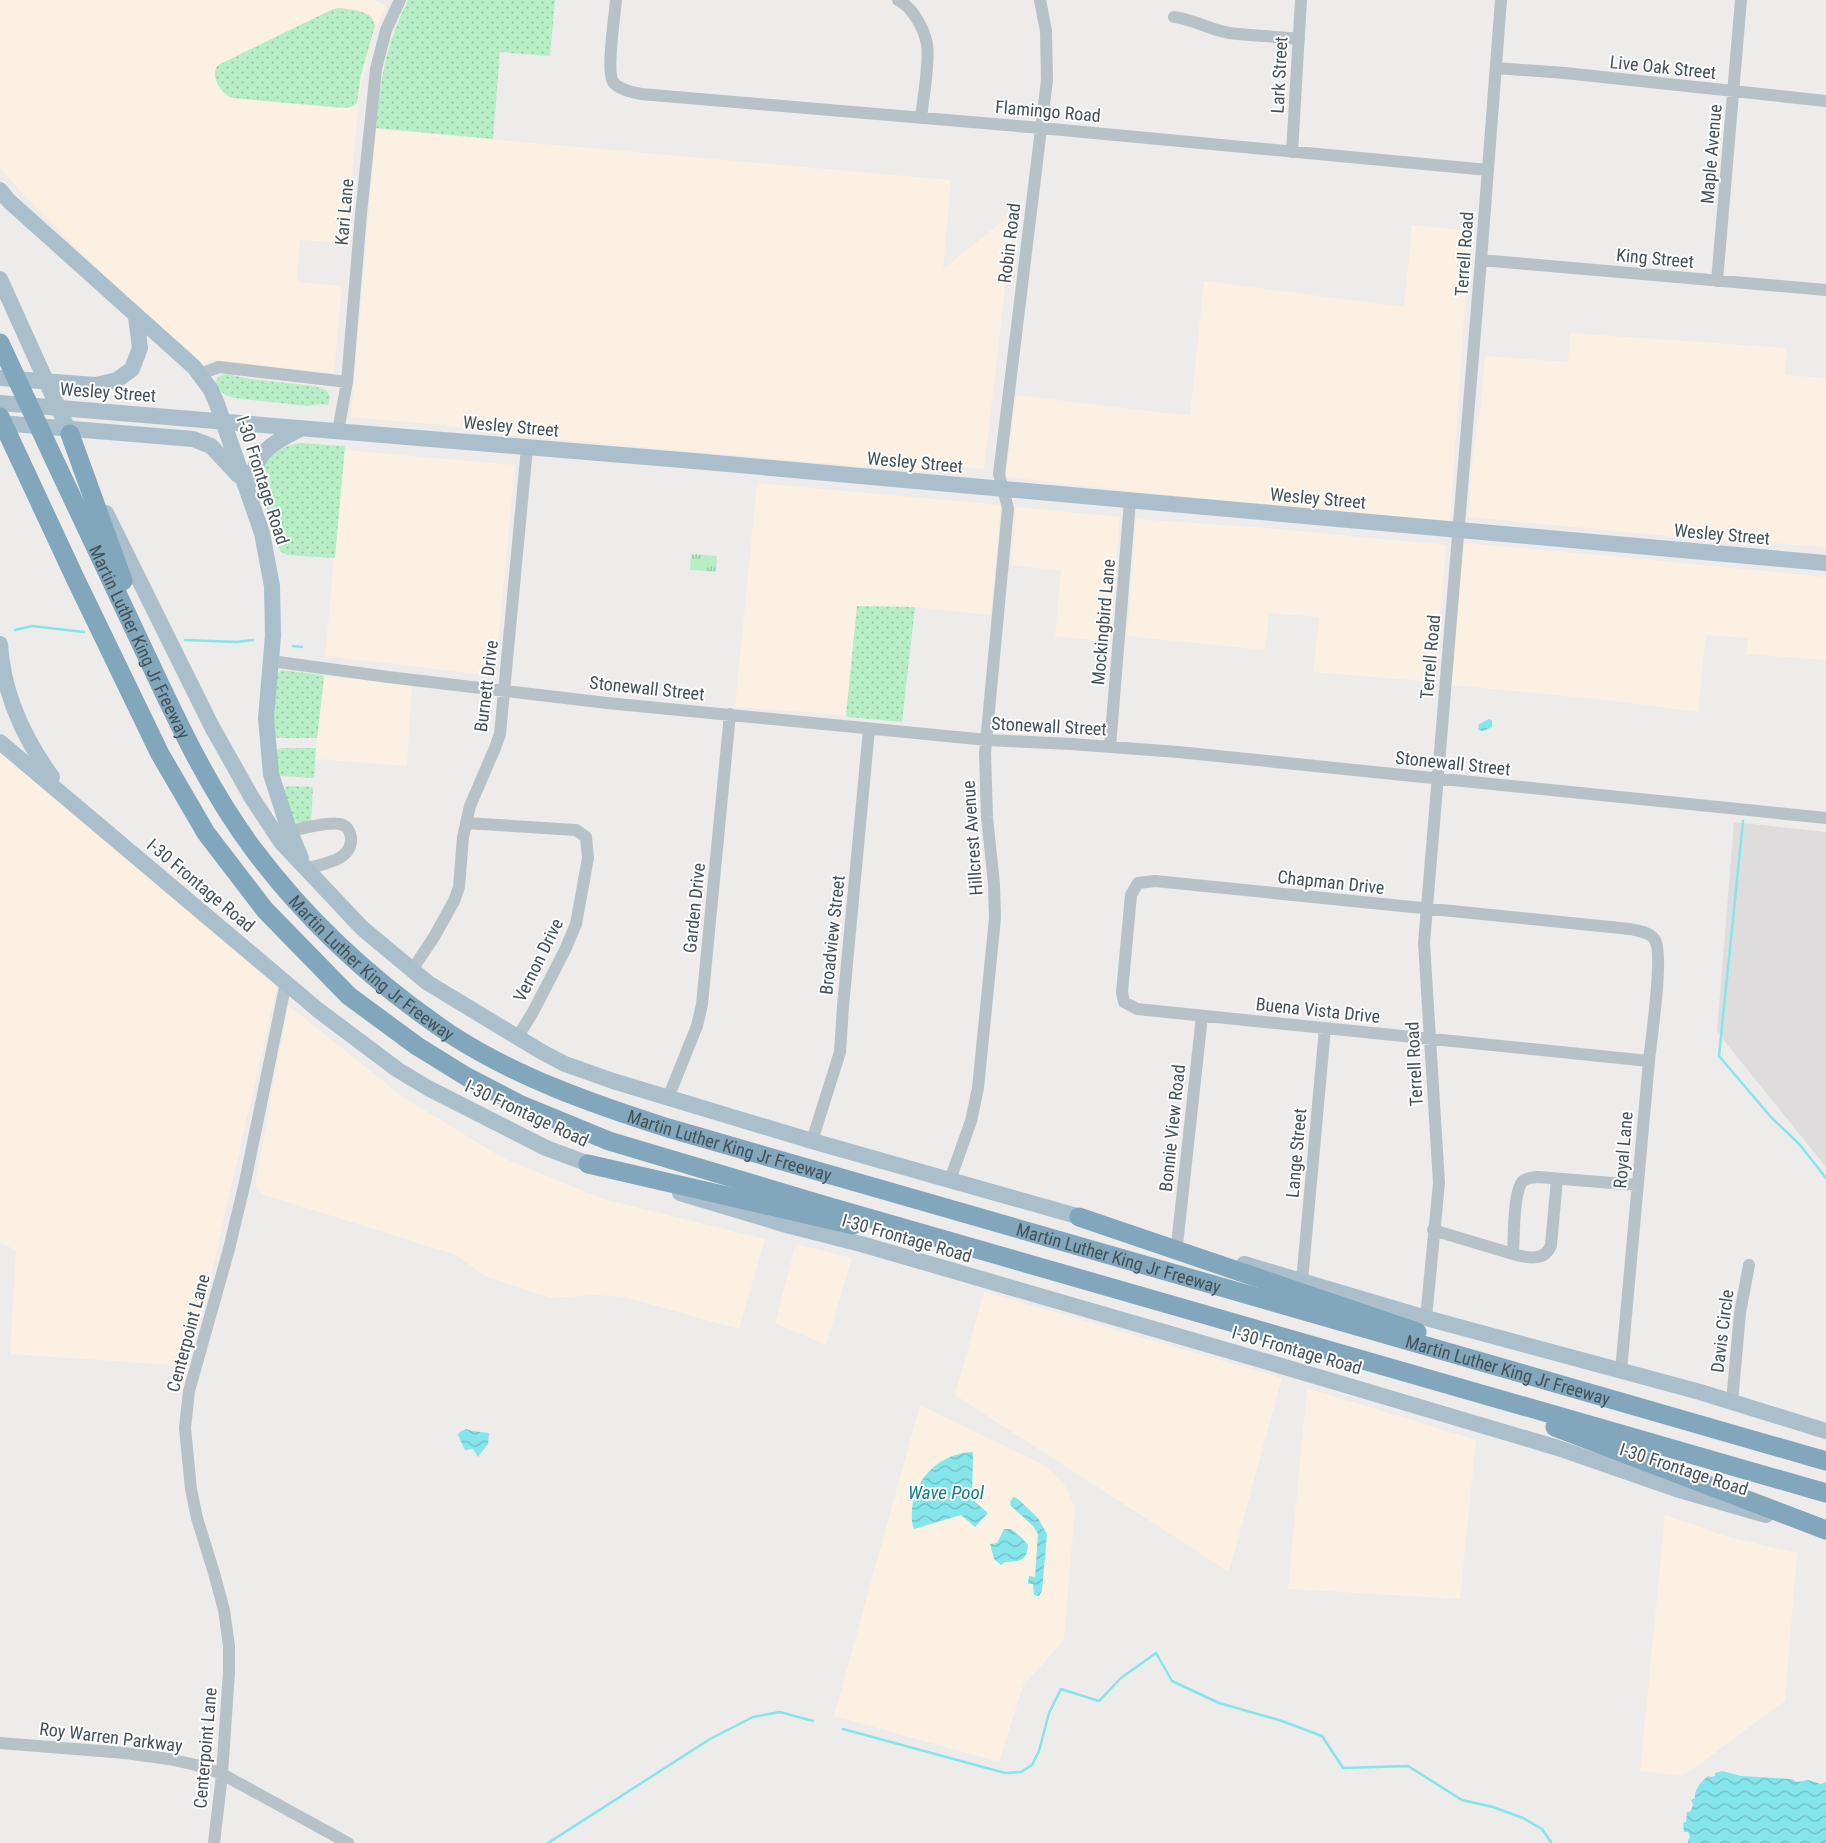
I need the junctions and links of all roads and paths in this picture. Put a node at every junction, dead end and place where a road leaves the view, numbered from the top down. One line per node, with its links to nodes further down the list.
1 (400, 0): 26 (street, Kari Lane)
2 (616, 0): 13 (street, Flamingo Road)
3 (898, 0): 13 (street)
4 (1040, 0): 14 (street, Robin Road)
5 (1301, 0): 9 (street, Lark Street)
6 (1501, 0): 10 (street, Terrell Road)
7 (1741, 0): 11 (street, Maple Avenue)
8 (1174, 17): 9 (street)
9 (1299, 39): 15 (street, Lark Street)
10 (1496, 68): 11 (street, Live Oak Street); 16 (street, Terrell Road)
11 (1734, 92): 12 (street, Live Oak Street); 20 (street, Maple Avenue)
12 (1826, 101)
13 (921, 118): 14 (street, Flamingo Road)
14 (1040, 128): 15 (street, Flamingo Road); 36 (street, Robin Road)
15 (1292, 152): 16 (street, Flamingo Road)
16 (1488, 170): 18 (street, Terrell Road)
17 (0, 190): 22 (main road, I-30 Frontage Road)
18 (1481, 260): 20 (street, King Street); 38 (street, Terrell Road)
19 (0, 279): 33 (main road, I-30 Frontage Road)
20 (1717, 281): 21 (street, King Street)
21 (1826, 290)
22 (136, 317): 24 (main road, I-30 Frontage Road); 25 (main road)
23 (0, 343): 42 (highway, Martin Luther King Jr Freeway)
24 (200, 374): 26 (street); 29 (main road, I-30 Frontage Road)
25 (0, 378)
26 (347, 382): 32 (street, Kari Lane)
27 (0, 403): 29 (main road, Wesley Street)
28 (0, 417): 75 (highway, Martin Luther King Jr Freeway)
29 (223, 421): 31 (main road, Wesley Street); 35 (main road, I-30 Frontage Road)
30 (0, 422): 33 (main road)
31 (302, 428): 32 (main road, Wesley Street); 35 (main road)
32 (338, 431): 34 (main road, Wesley Street)
33 (75, 432): 35 (main road); 42 (highway); 54 (main road, I-30 Frontage Road)
34 (527, 448): 36 (main road, Wesley Street); 43 (street, Burnett Drive)
35 (247, 487): 41 (main road, I-30 Frontage Road)
36 (1003, 490): 37 (main road, Wesley Street); 46 (street, Hillcrest Avenue)
37 (1130, 501): 38 (main road, Wesley Street); 48 (street, Mockingbird Lane)
38 (1458, 530): 39 (main road, Wesley Street); 49 (street, Terrell Road)
39 (1826, 563)
40 (0, 644): 50 (main road, I-30 Frontage Road)
41 (271, 661): 43 (street, Stonewall Street); 53 (main road, I-30 Frontage Road)
42 (161, 688): 81 (highway, Martin Luther King Jr Freeway)
43 (505, 691): 44 (street, Stonewall Street); 52 (street, Burnett Drive)
44 (730, 714): 45 (street, Stonewall Street); 65 (street, Garden Drive)
45 (869, 729): 46 (street, Stonewall Street); 66 (street, Broadview Street)
46 (987, 740): 48 (street, Stonewall Street); 69 (street, Hillcrest Avenue)
47 (0, 742): 50 (main road, I-30 Frontage Road)
48 (1110, 746): 49 (street, Stonewall Street)
49 (1438, 779): 51 (street, Stonewall Street); 55 (street, Terrell Road)
50 (70, 801): 58 (main road, I-30 Frontage Road)
51 (1826, 818)
52 (466, 823): 57 (street, Burnett Drive); 62 (street, Vernon Drive)
53 (290, 831): 54 (main road, I-30 Frontage Road); 54 (street)
54 (306, 869): 57 (main road, I-30 Frontage Road)
55 (1427, 909): 56 (street, Chapman Drive); 59 (street, Chapman Drive); 63 (street, Terrell Road)
56 (1650, 934): 64 (street, Royal Lane)
57 (412, 970): 62 (main road, I-30 Frontage Road)
58 (286, 982): 67 (main road, I-30 Frontage Road); 88 (street, Centerpoint Lane)
59 (1133, 1007): 60 (street, Buena Vista Drive)
60 (1202, 1016): 61 (street, Buena Vista Drive); 73 (street, Bonnie View Road)
61 (1325, 1028): 63 (street, Buena Vista Drive); 77 (street, Lange Street)
62 (517, 1038): 65 (main road, I-30 Frontage Road)
63 (1431, 1040): 64 (street, Buena Vista Drive); 72 (street, Terrell Road)
64 (1649, 1061): 70 (street, Royal Lane)
65 (668, 1098): 66 (main road, I-30 Frontage Road)
66 (812, 1141): 69 (main road, I-30 Frontage Road)
67 (588, 1164): 75 (highway); 86 (main road, I-30 Frontage Road)
68 (1557, 1179): 70 (street); 74 (street); 74 (street)
69 (950, 1180): 71 (main road, I-30 Frontage Road)
70 (1637, 1185): 79 (street, Royal Lane)
71 (1079, 1217): 73 (main road, I-30 Frontage Road); 81 (highway)
72 (1433, 1230): 74 (street); 78 (street, Terrell Road)
73 (1177, 1245): 77 (main road, I-30 Frontage Road)
74 (1513, 1254)
75 (1032, 1265): 80 (highway, Martin Luther King Jr Freeway)
76 (1748, 1265): 82 (street, Davis Circle)
77 (1302, 1281): 78 (main road, I-30 Frontage Road)
78 (1426, 1318): 79 (main road, I-30 Frontage Road)
79 (1621, 1371): 82 (main road, I-30 Frontage Road)
80 (1434, 1381): 85 (highway, Martin Luther King Jr Freeway); 86 (highway)
81 (1573, 1389): 84 (highway, Martin Luther King Jr Freeway)
82 (1732, 1402): 83 (main road, I-30 Frontage Road)
83 (1826, 1431)
84 (1826, 1461)
85 (1826, 1493)
86 (1826, 1531)
87 (0, 1743): 88 (street, Roy Warren Parkway)
88 (222, 1774): 89 (street, Centerpoint Lane); 90 (street, Roy Warren Parkway)
89 (214, 1843)
90 (348, 1843)

